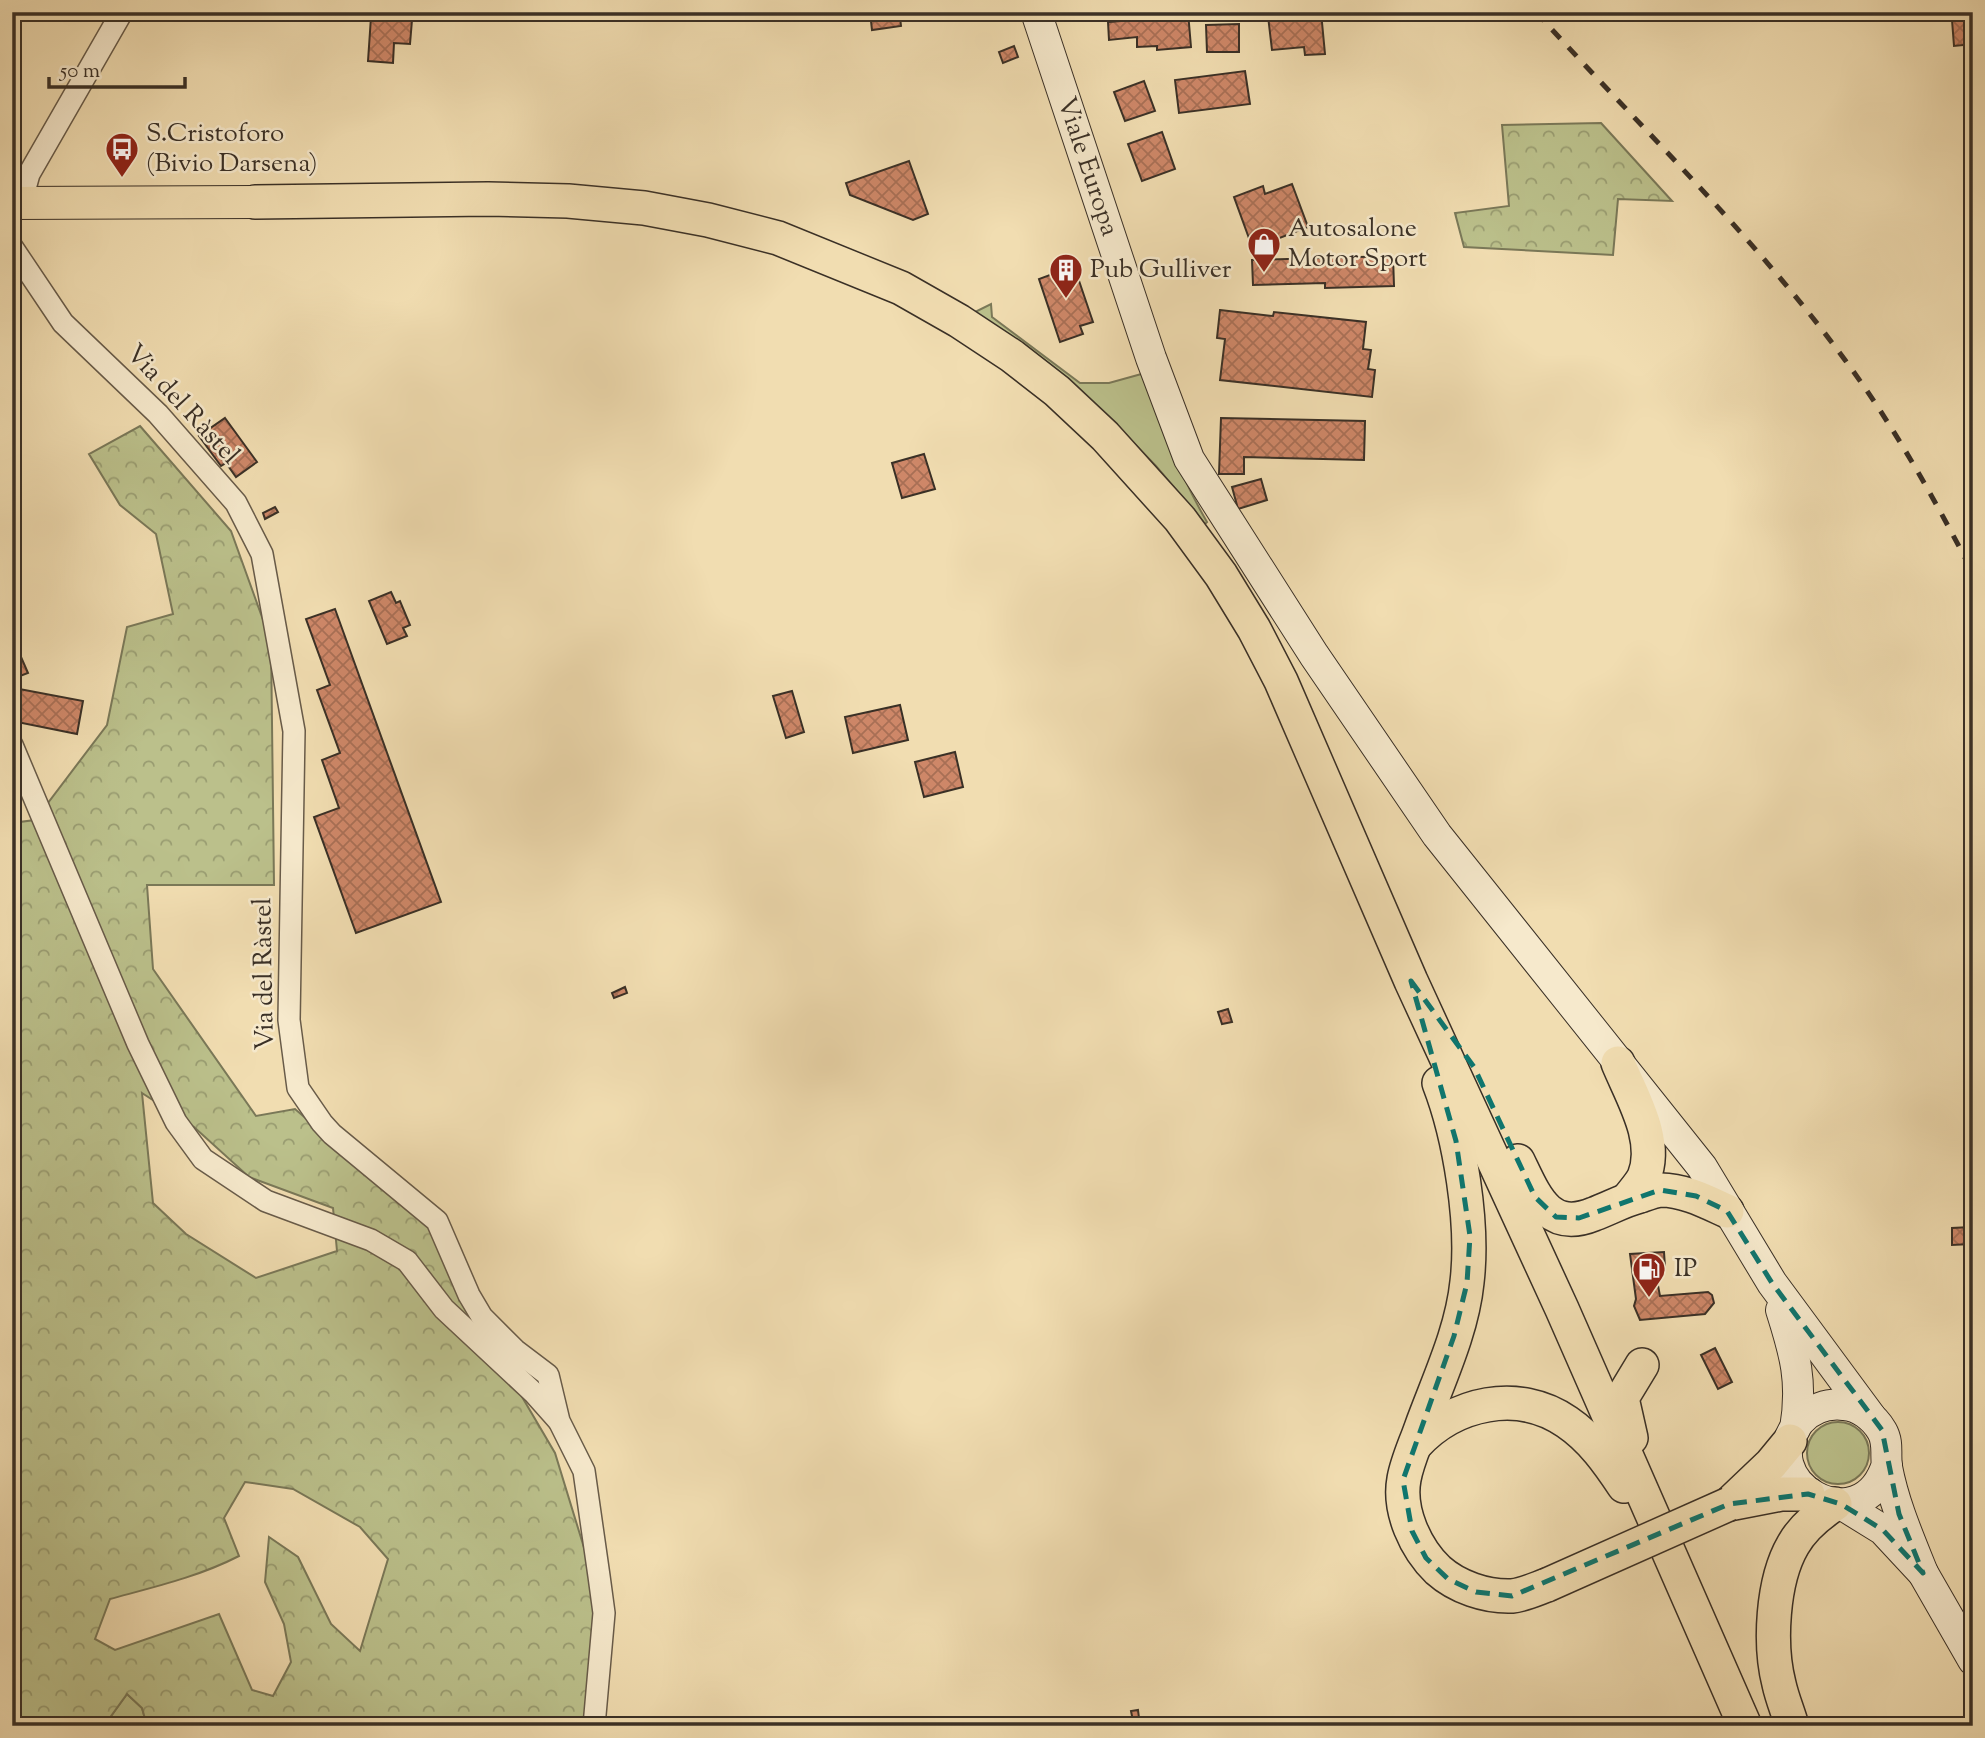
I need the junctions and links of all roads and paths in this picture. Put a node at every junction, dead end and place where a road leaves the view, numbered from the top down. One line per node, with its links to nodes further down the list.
1 (122, 12): 4 (street)
2 (1036, 12): 8 (main road, Viale Europa)
3 (255, 202): 4 (main road); 7 (highway)
4 (17, 203)
5 (12, 247): 14 (street, Via del Ràstel)
6 (12, 745): 14 (street)
7 (1411, 981): 9 (highway); 16 (highway); 20 (highway)
8 (1618, 1063): 9 (highway); 10 (main road, Viale Europa)
9 (1628, 1199): 10 (highway)
10 (1727, 1212): 11 (main road, Viale Europa)
11 (1772, 1283): 13 (main road); 15 (main road)
12 (1642, 1365): 20 (highway)
13 (1871, 1417): 15 (main road); 17 (main road)
14 (559, 1421): 24 (street, Via del Ràstel)
15 (1793, 1435): 18 (highway); 19 (main road)
16 (1414, 1446): 18 (highway, bridge); 21 (highway)
17 (1887, 1464): 19 (main road); 22 (main road)
18 (1744, 1496): 19 (highway)
19 (1828, 1501): 22 (main road); 26 (highway)
20 (1647, 1505): 21 (highway)
21 (1670, 1558): 25 (highway)
22 (1923, 1573): 23 (main road)
23 (1973, 1660)
24 (594, 1726)
25 (1745, 1726)
26 (1792, 1726)

